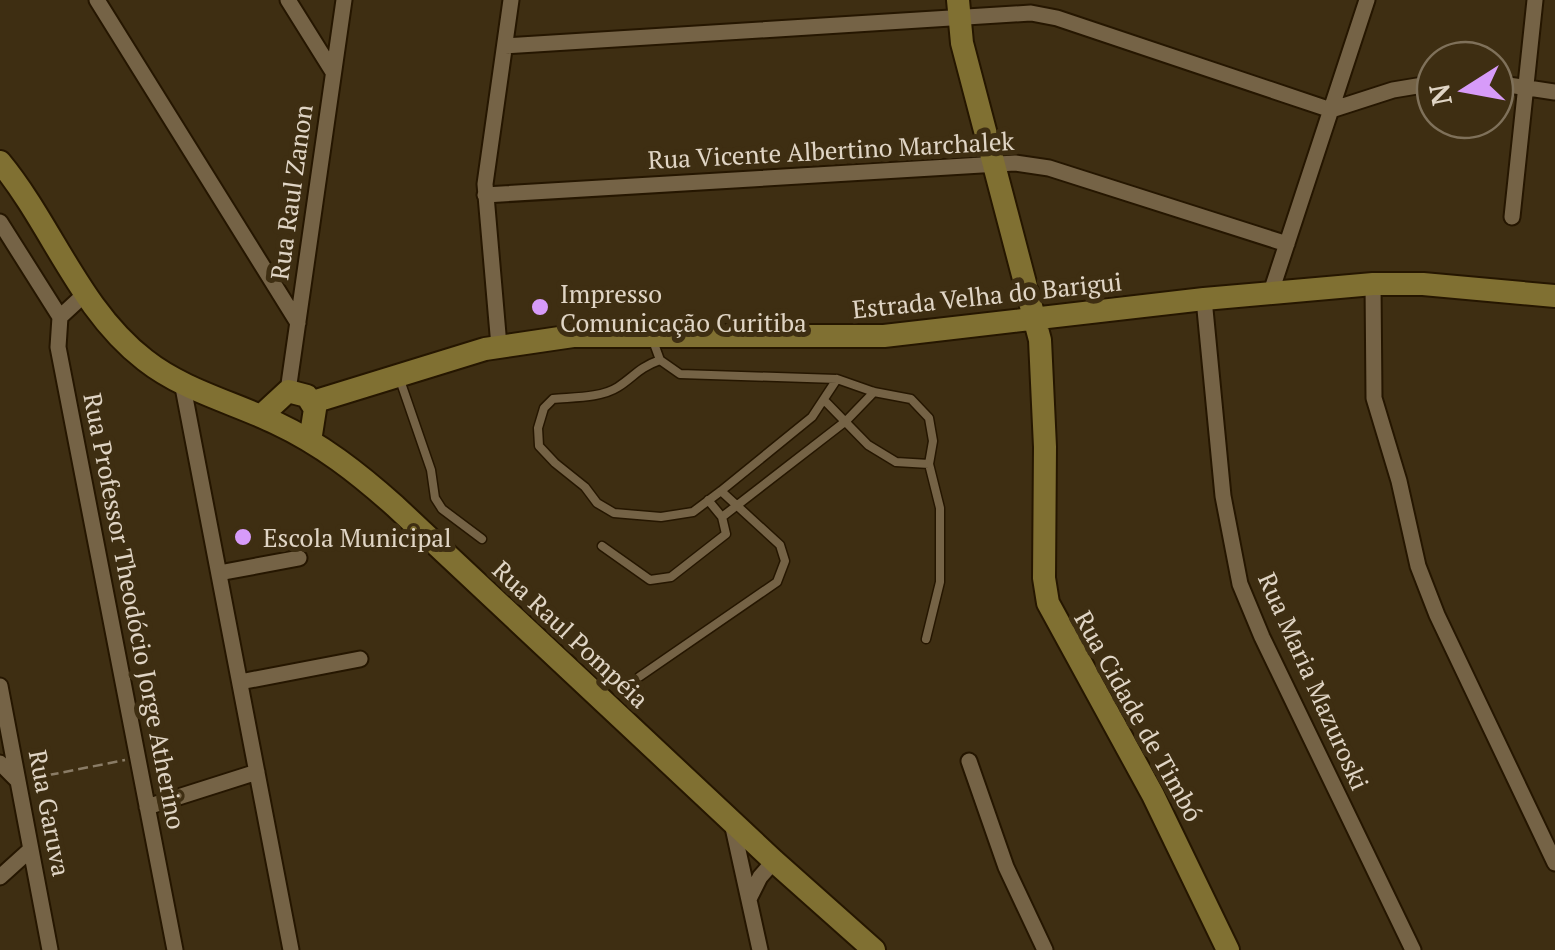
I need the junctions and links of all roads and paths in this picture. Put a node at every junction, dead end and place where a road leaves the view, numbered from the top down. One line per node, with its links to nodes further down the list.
1 (97, 0): 29 (street)
2 (288, 0): 9 (street)
3 (344, 0): 9 (street, Rua Raul Zanon)
4 (512, 0): 8 (street)
5 (1367, 0): 14 (street)
6 (1535, 0): 12 (street)
7 (958, 8): 8 (street); 14 (street); 16 (main road, Rua Cidade de Timbó)
8 (504, 46): 18 (street)
9 (334, 72): 29 (street, Rua Raul Zanon)
10 (1415, 86): 14 (street)
11 (1515, 86): 12 (street)
12 (1526, 87): 13 (street); 19 (street)
13 (1555, 92)
14 (1331, 110): 21 (street)
15 (0, 150): 17 (main road, Rua Raul Pompéia)
16 (995, 164): 18 (street, Rua Vicente Albertino Marchalek); 21 (street, Rua Vicente Albertino Marchalek); 28 (main road, Rua Cidade de Timbó)
17 (5, 169): 24 (main road, Rua Raul Pompéia)
18 (485, 194): 31 (street)
19 (1512, 216)
20 (0, 222): 27 (street)
21 (1287, 244): 23 (street)
22 (1373, 284): 23 (main road, Estrada Velha do Barigui); 25 (main road, Estrada Velha do Barigui); 66 (street)
23 (1271, 292): 26 (main road, Estrada Velha do Barigui)
24 (86, 293): 27 (street); 35 (main road, Rua Raul Pompéia)
25 (1555, 296)
26 (1204, 299): 28 (main road, Estrada Velha do Barigui); 76 (street, Rua Maria Mazuroski)
27 (60, 317): 57 (street, Rua Professor Theodócio Jorge Atherino)
28 (1036, 319): 30 (main road, Estrada Velha do Barigui); 75 (main road, Rua Cidade de Timbó)
29 (298, 322): 36 (street, Rua Raul Zanon)
30 (650, 334): 31 (main road, Estrada Velha do Barigui); 32 (lane)
31 (499, 346): 33 (main road, Estrada Velha do Barigui)
32 (660, 360): 34 (lane); 45 (lane)
33 (398, 376): 39 (main road, Estrada Velha do Barigui); 48 (lane)
34 (837, 380): 37 (lane); 38 (lane)
35 (182, 382): 40 (main road, Rua Raul Pompéia); 51 (street)
36 (288, 391): 39 (main road); 40 (main road)
37 (874, 392): 41 (lane); 43 (lane)
38 (825, 401): 41 (lane); 44 (lane)
39 (312, 402): 42 (main road)
40 (260, 416): 42 (main road, Rua Raul Pompéia)
41 (846, 421): 43 (lane); 46 (lane)
42 (310, 440): 63 (main road, Rua Raul Pompéia)
43 (929, 464): 52 (lane)
44 (721, 491): 45 (lane); 46 (lane)
45 (708, 500): 47 (lane)
46 (736, 506): 47 (lane); 54 (lane)
47 (722, 518): 49 (lane)
48 (482, 539)
49 (602, 546)
50 (299, 558): 51 (street)
51 (219, 573): 55 (street)
52 (926, 639)
53 (360, 659): 55 (street)
54 (640, 676)
55 (240, 682): 60 (street)
56 (0, 686): 61 (street, Rua Garuva)
57 (137, 757): 61 (path); 62 (street, Rua Professor Theodócio Jorge Atherino)
58 (969, 761): 74 (street)
59 (0, 763): 61 (street)
60 (257, 772): 62 (street); 71 (street)
61 (18, 781): 64 (street, Rua Garuva)
62 (147, 806): 70 (street, Rua Professor Theodócio Jorge Atherino)
63 (732, 822): 65 (main road, Rua Raul Pompéia); 68 (street)
64 (31, 849): 67 (street); 69 (street, Rua Garuva)
65 (774, 861): 68 (street); 73 (main road, Rua Raul Pompéia)
66 (1555, 862)
67 (0, 877)
68 (750, 897): 72 (street)
69 (50, 950)
70 (175, 950)
71 (291, 950)
72 (760, 950)
73 (874, 950)
74 (1045, 950)
75 (1228, 950)
76 (1413, 950)

